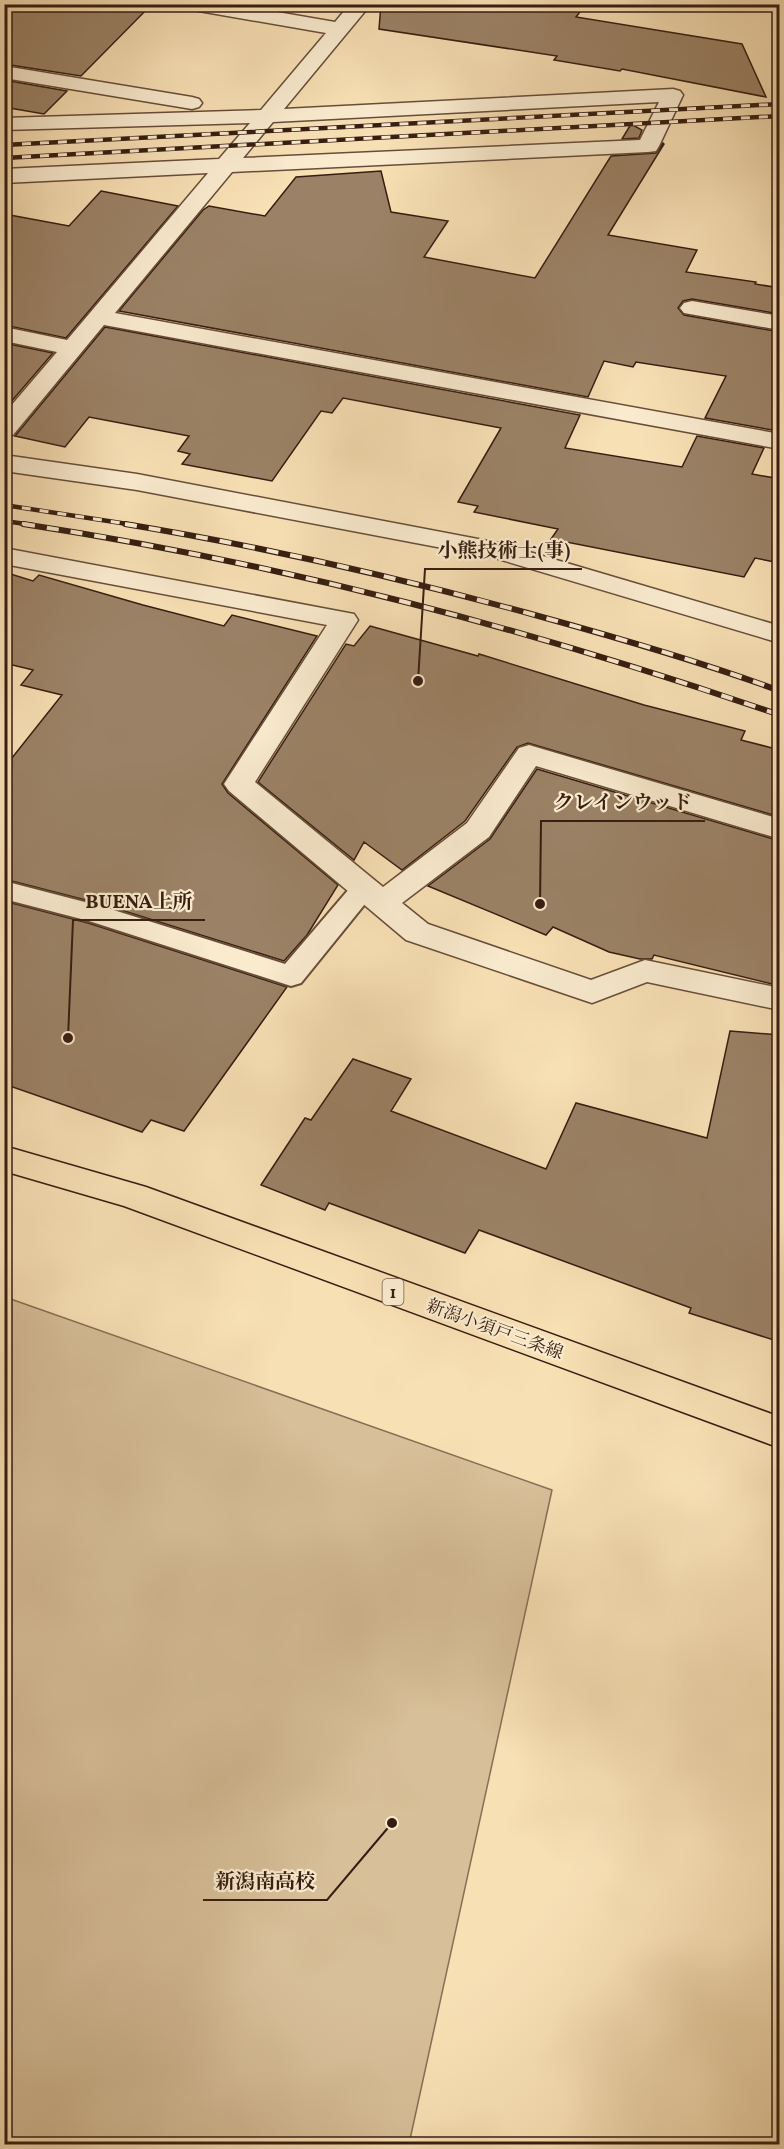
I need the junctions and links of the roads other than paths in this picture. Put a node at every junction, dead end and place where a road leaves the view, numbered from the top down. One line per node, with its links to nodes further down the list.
1 (194, 4): 3 (street)
2 (361, 4): 3 (street)
3 (340, 29): 5 (street)
4 (4, 72): 5 (street)
5 (267, 116): 6 (street); 7 (street); 7 (street)
6 (4, 124)
7 (224, 168): 8 (street); 10 (street)
8 (4, 176)
9 (692, 308): 11 (street)
10 (99, 317): 13 (street); 15 (street)
11 (780, 323)
12 (4, 334): 13 (street)
13 (73, 348): 14 (street)
14 (4, 430)
15 (780, 442)
16 (4, 463): 18 (street)
17 (4, 556): 21 (street)
18 (780, 635)
19 (780, 829): 21 (street)
20 (4, 890): 21 (lane)
21 (373, 895): 22 (street)
22 (780, 999)
23 (4, 1158): 24 (main road, 新潟小須戸三条線 / 1)
24 (780, 1433)

